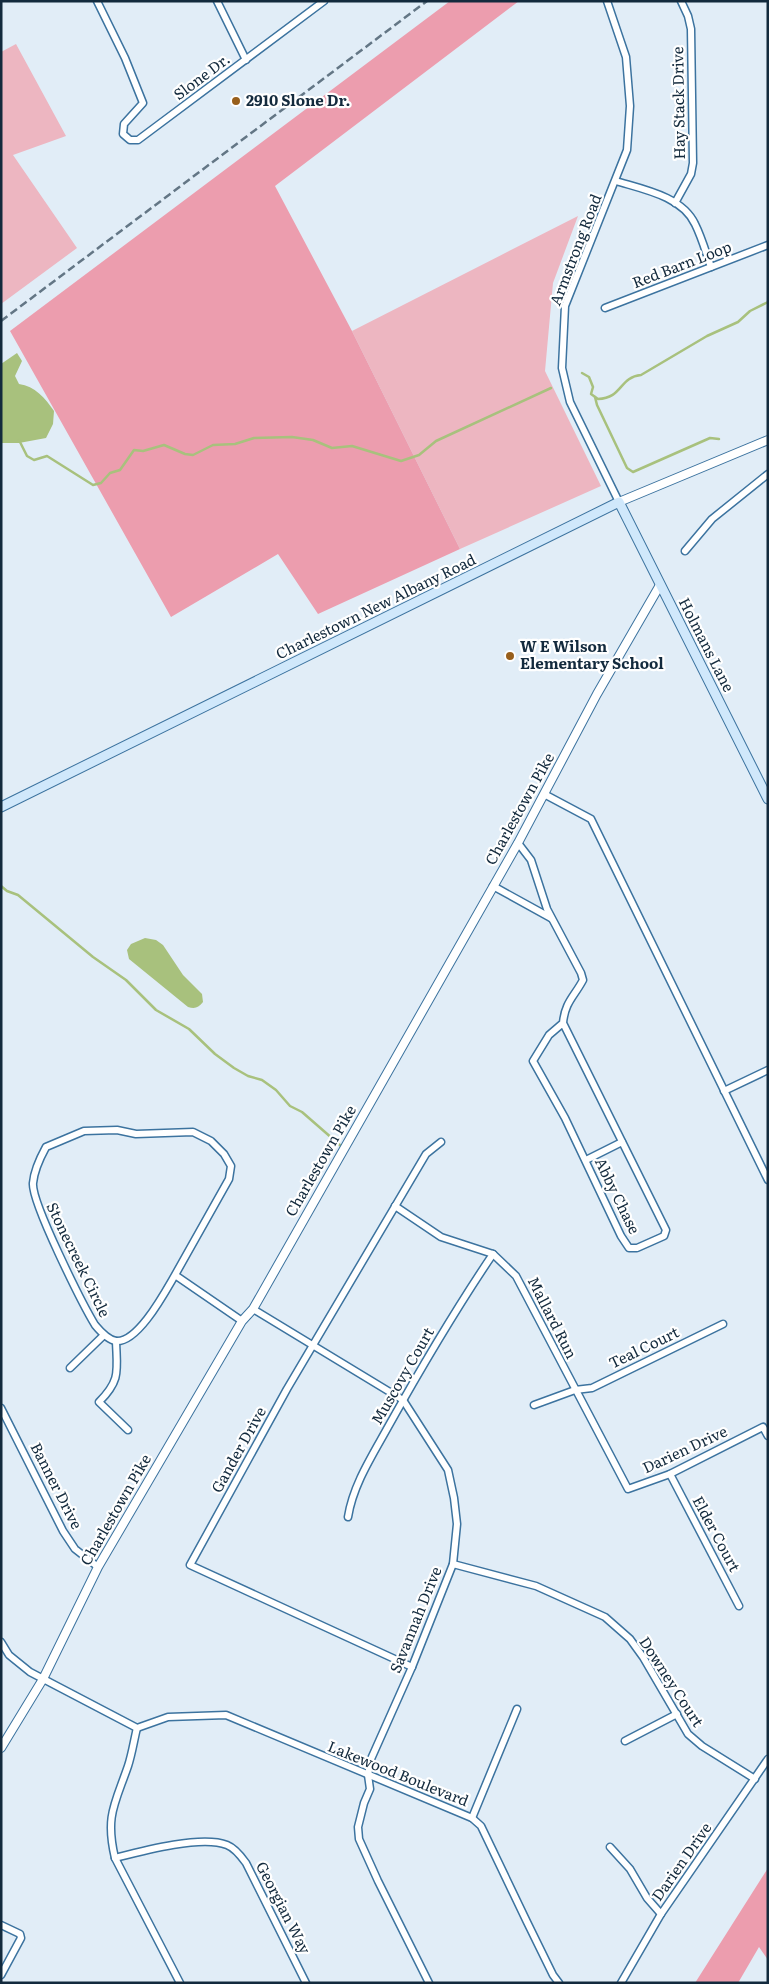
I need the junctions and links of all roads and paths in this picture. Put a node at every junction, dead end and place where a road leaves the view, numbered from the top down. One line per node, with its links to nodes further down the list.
1 (96, 1): 6 (street, Slone Dr.)
2 (217, 1): 6 (street)
3 (324, 1): 6 (street, Slone Dr.)
4 (606, 1): 7 (street, Armstrong Road)
5 (680, 1): 8 (street, Hay Stack Drive)
6 (246, 60)
7 (616, 181): 8 (street); 14 (street, Armstrong Road)
8 (675, 202): 10 (street)
9 (768, 245): 10 (street, Red Barn Loop)
10 (711, 267): 11 (street, Red Barn Loop)
11 (606, 308)
12 (768, 440): 14 (street, Charlestown New Albany Road)
13 (768, 474): 15 (street)
14 (619, 502): 16 (main road, Holmans Lane); 19 (main road, Charlestown New Albany Road)
15 (685, 551)
16 (660, 585): 17 (street, Charlestown Pike); 18 (main road, Holmans Lane)
17 (544, 794): 20 (street, Charlestown Pike); 25 (street)
18 (768, 799)
19 (1, 807)
20 (518, 843): 21 (street, Charlestown Pike); 22 (street)
21 (493, 886): 22 (street); 33 (street, Charlestown Pike)
22 (552, 919): 23 (street)
23 (563, 1023): 27 (street, Abby Chase); 28 (street, Abby Chase)
24 (768, 1070): 25 (street)
25 (724, 1091): 29 (street)
26 (441, 1142): 30 (street, Gander Drive)
27 (622, 1142): 28 (street); 28 (street, Abby Chase)
28 (586, 1160)
29 (768, 1180)
30 (396, 1206): 31 (street, Mallard Run); 38 (street, Gander Drive)
31 (493, 1254): 40 (street, Mallard Run); 41 (street, Muscovy Court)
32 (175, 1276): 34 (street); 36 (street, Stonecreek Circle); 37 (street, Stonecreek Circle)
33 (253, 1309): 34 (street, Charlestown Pike); 38 (street, Savannah Drive)
34 (242, 1321): 49 (street, Charlestown Pike)
35 (723, 1324): 40 (street, Teal Court)
36 (104, 1335): 37 (street, Stonecreek Circle); 39 (street)
37 (116, 1341): 44 (street)
38 (313, 1345): 41 (street, Savannah Drive); 52 (street, Gander Drive)
39 (70, 1368)
40 (575, 1390): 42 (street, Teal Court); 46 (street, Darien Drive)
41 (403, 1400): 47 (street, Muscovy Court); 48 (street, Savannah Drive)
42 (534, 1405)
43 (1, 1408): 49 (street, Banner Drive)
44 (128, 1430)
45 (768, 1436): 46 (street, Darien Drive)
46 (670, 1474): 50 (street, Elder Court)
47 (348, 1517)
48 (453, 1564): 52 (street, Savannah Drive); 55 (street, Downey Court)
49 (98, 1567): 53 (street, Charlestown Pike)
50 (739, 1606)
51 (1, 1642): 53 (street)
52 (412, 1667): 60 (street, Savannah Drive)
53 (44, 1679): 56 (street); 58 (street, Charlestown Pike)
54 (517, 1709): 62 (street)
55 (677, 1714): 57 (street); 61 (street, Downey Court)
56 (137, 1728): 60 (street, Lakewood Boulevard); 64 (street)
57 (625, 1741)
58 (1, 1748)
59 (768, 1759): 61 (street, Darien Drive)
60 (368, 1776): 62 (street, Lakewood Boulevard); 70 (street, Savannah Drive)
61 (755, 1779): 65 (street, Darien Drive)
62 (472, 1818): 71 (street, Lakewood Boulevard)
63 (610, 1847): 65 (street)
64 (115, 1858): 68 (street); 69 (street, Georgian Way)
65 (661, 1914): 72 (street, Darien Drive)
66 (1, 1925): 67 (street)
67 (1, 1974)
68 (180, 1983)
69 (306, 1983)
70 (429, 1983)
71 (559, 1983)
72 (621, 1983)

